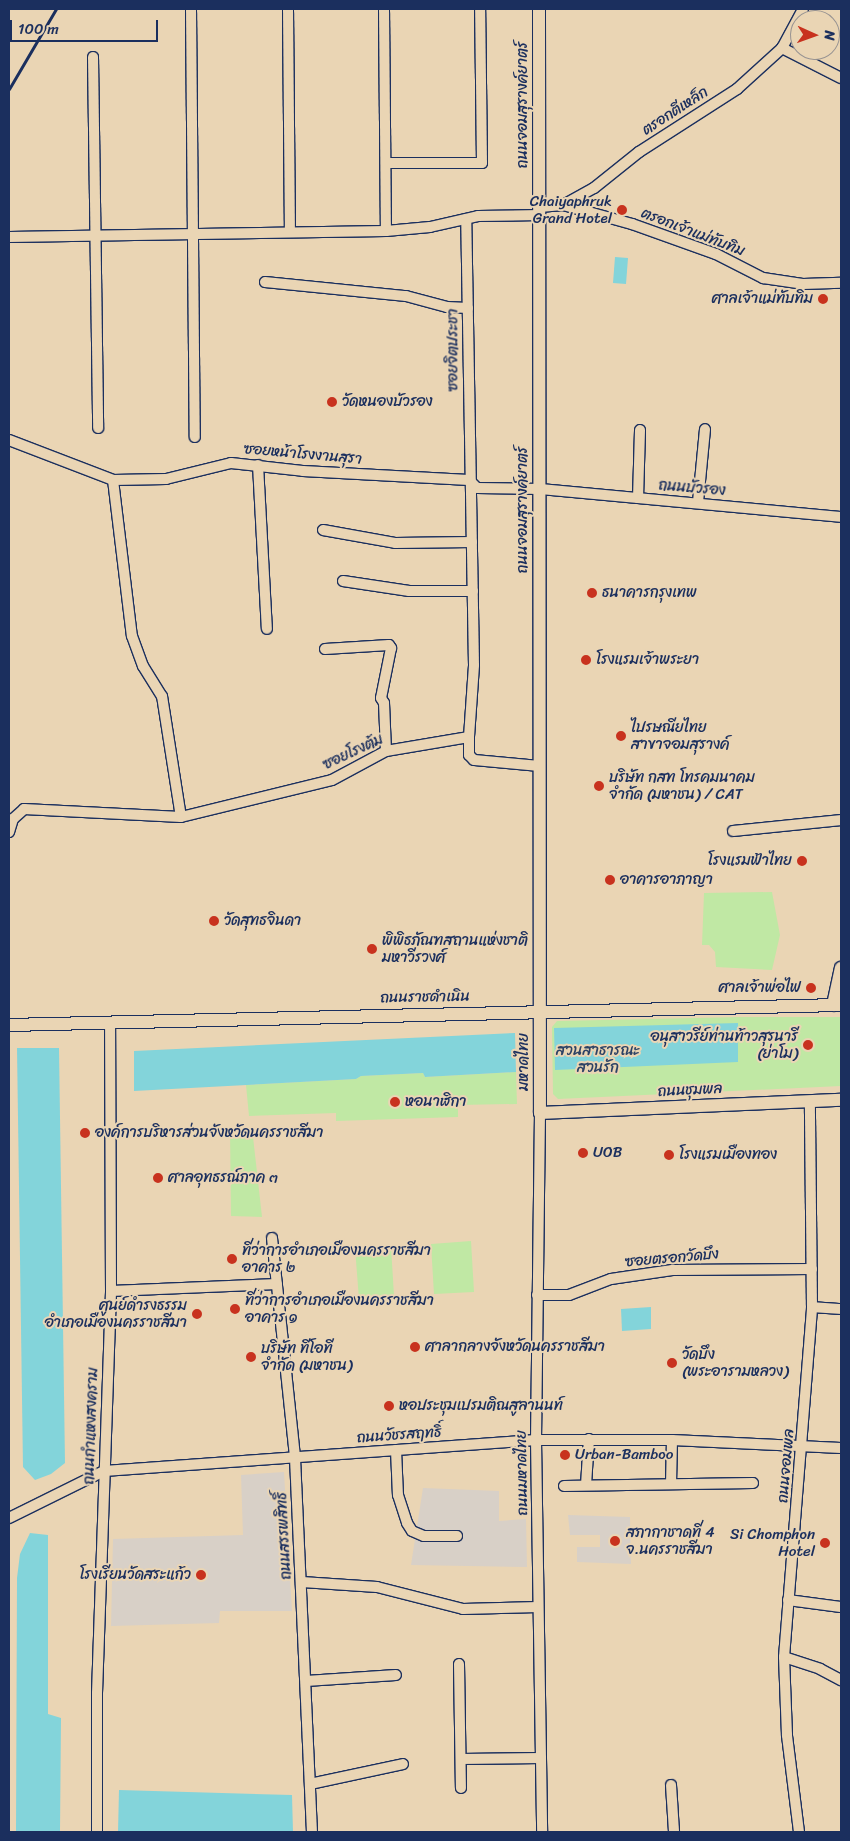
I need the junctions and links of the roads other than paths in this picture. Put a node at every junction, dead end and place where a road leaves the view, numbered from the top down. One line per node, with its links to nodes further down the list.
1 (191, 9): 16 (street)
2 (288, 9): 15 (street)
3 (384, 9): 10 (street)
4 (480, 9): 10 (street)
5 (539, 9): 12 (main road, ถนนจอมสุรางค์ยาตร์)
6 (803, 9): 7 (street, ตรอกตีเหล็ก)
7 (782, 48): 9 (street); 11 (street, ตรอกตีเหล็ก)
8 (93, 57): 17 (street)
9 (841, 78)
10 (386, 162): 14 (street)
11 (563, 205): 12 (street, ตรอกตีเหล็ก); 20 (street, ตรอกเจ้าแม่ทับทิม)
12 (540, 211): 13 (street, ตรอกตีเหล็ก); 30 (main road, ถนนจอมสุรางค์ยาตร์)
13 (466, 219): 14 (street, ตรอกตีเหล็ก); 21 (street, ซอยจิตประชา)
14 (386, 231): 15 (street, ตรอกตีเหล็ก)
15 (290, 232): 16 (street, ตรอกตีเหล็ก)
16 (193, 235): 17 (street, ตรอกตีเหล็ก); 25 (street)
17 (96, 236): 18 (street, ตรอกตีเหล็ก); 22 (street)
18 (9, 237)
19 (265, 282): 21 (street)
20 (841, 283)
21 (468, 308): 29 (street, ซอยจิตประชา)
22 (98, 428)
23 (705, 429): 32 (street)
24 (640, 430): 31 (street)
25 (194, 437)
26 (9, 440): 28 (street, ซอยหน้าโรงงานสุรา)
27 (258, 466): 28 (street, ซอยหน้าโรงงานสุรา); 29 (street, ซอยหน้าโรงงานสุรา); 38 (street)
28 (113, 480): 44 (street)
29 (469, 480): 30 (street, ซอยหน้าโรงงานสุรา); 35 (street)
30 (540, 489): 31 (street, ถนนบัวรอง); 42 (main road, ถนนจอมสุรางค์ยาตร์)
31 (638, 498): 32 (street, ถนนบัวรอง)
32 (698, 502): 33 (street, ถนนบัวรอง)
33 (841, 518)
34 (323, 530): 35 (street)
35 (472, 542): 37 (street)
36 (342, 581): 37 (street)
37 (474, 591): 40 (street)
38 (267, 629)
39 (325, 649): 41 (street)
40 (469, 737): 41 (street, ซอยโรงต้ม); 42 (street)
41 (386, 750): 44 (street, ซอยโรงต้ม)
42 (540, 766): 50 (main road, ถนนจอมสุรางค์ยาตร์)
43 (11, 817): 44 (street, ซอยโรงต้ม); 47 (street, ซอยโรงต้ม)
44 (181, 817)
45 (841, 820): 46 (street)
46 (733, 831)
47 (9, 832)
48 (841, 968): 49 (main road)
49 (837, 1005): 50 (main road, ถนนราชดำเนิน)
50 (540, 1011): 51 (main road, ถนนราชดำเนิน); 55 (main road, มหาดไทย)
51 (110, 1022): 52 (main road, ถนนราชดำเนิน); 59 (street, ถนนกำแหงสงคราม)
52 (9, 1025)
53 (841, 1100): 54 (main road, ถนนชุมพล)
54 (810, 1101): 55 (main road, ถนนชุมพล); 57 (street, ถนนจอมพล)
55 (540, 1113): 60 (street, ถนนมหาดไทย)
56 (272, 1238): 58 (street, ถนนสรรพสิทธิ์)
57 (812, 1269): 60 (street, ซอยตรอกวัดบึง); 61 (street, ถนนจอมพล)
58 (277, 1284): 59 (street); 69 (street, ถนนสรรพสิทธิ์)
59 (111, 1291): 70 (street, ถนนกำแหงสงคราม)
60 (537, 1295): 64 (street, ถนนมหาดไทย)
61 (812, 1307): 62 (street); 66 (street, ถนนจอมพล)
62 (841, 1309)
63 (589, 1439): 64 (street, ถนนวัชรสฤทธิ์); 65 (street, ถนนวัชรสฤทธิ์); 73 (street)
64 (536, 1440): 68 (street, ถนนวัชรสฤทธิ์); 79 (street, ถนนมหาดไทย)
65 (672, 1440): 66 (street, ถนนวัชรสฤทธิ์); 72 (street)
66 (804, 1446): 67 (street, ถนนวัชรสฤทธิ์); 78 (street, ถนนจอมพล)
67 (841, 1448)
68 (396, 1450): 69 (street, ถนนวัชรสฤทธิ์); 76 (street)
69 (295, 1458): 70 (street, ถนนวัชรสฤทธิ์); 77 (street, ถนนสรรพสิทธิ์)
70 (104, 1471): 75 (street, ถนนวัชรสฤทธิ์); 92 (street, ถนนกำแหงสงคราม)
71 (753, 1483): 72 (street)
72 (671, 1484): 73 (street)
73 (586, 1485): 74 (street)
74 (564, 1486)
75 (9, 1518)
76 (457, 1536)
77 (302, 1582): 79 (street); 85 (street, ถนนสรรพสิทธิ์)
78 (788, 1600): 80 (street); 81 (street, ถนนจอมพล)
79 (538, 1607): 86 (street, ถนนมหาดไทย)
80 (841, 1607)
81 (784, 1657): 84 (street); 96 (street, ถนนจอมพล)
82 (459, 1664): 87 (street)
83 (396, 1675): 85 (street)
84 (841, 1680)
85 (306, 1681): 89 (street, ถนนสรรพสิทธิ์)
86 (541, 1758): 87 (street); 94 (street, ถนนมหาดไทย)
87 (461, 1759): 91 (street)
88 (403, 1764): 89 (street)
89 (310, 1784): 93 (street, ถนนสรรพสิทธิ์)
90 (671, 1785): 95 (street)
91 (461, 1788)
92 (97, 1832)
93 (312, 1832)
94 (542, 1832)
95 (674, 1832)
96 (799, 1832)

